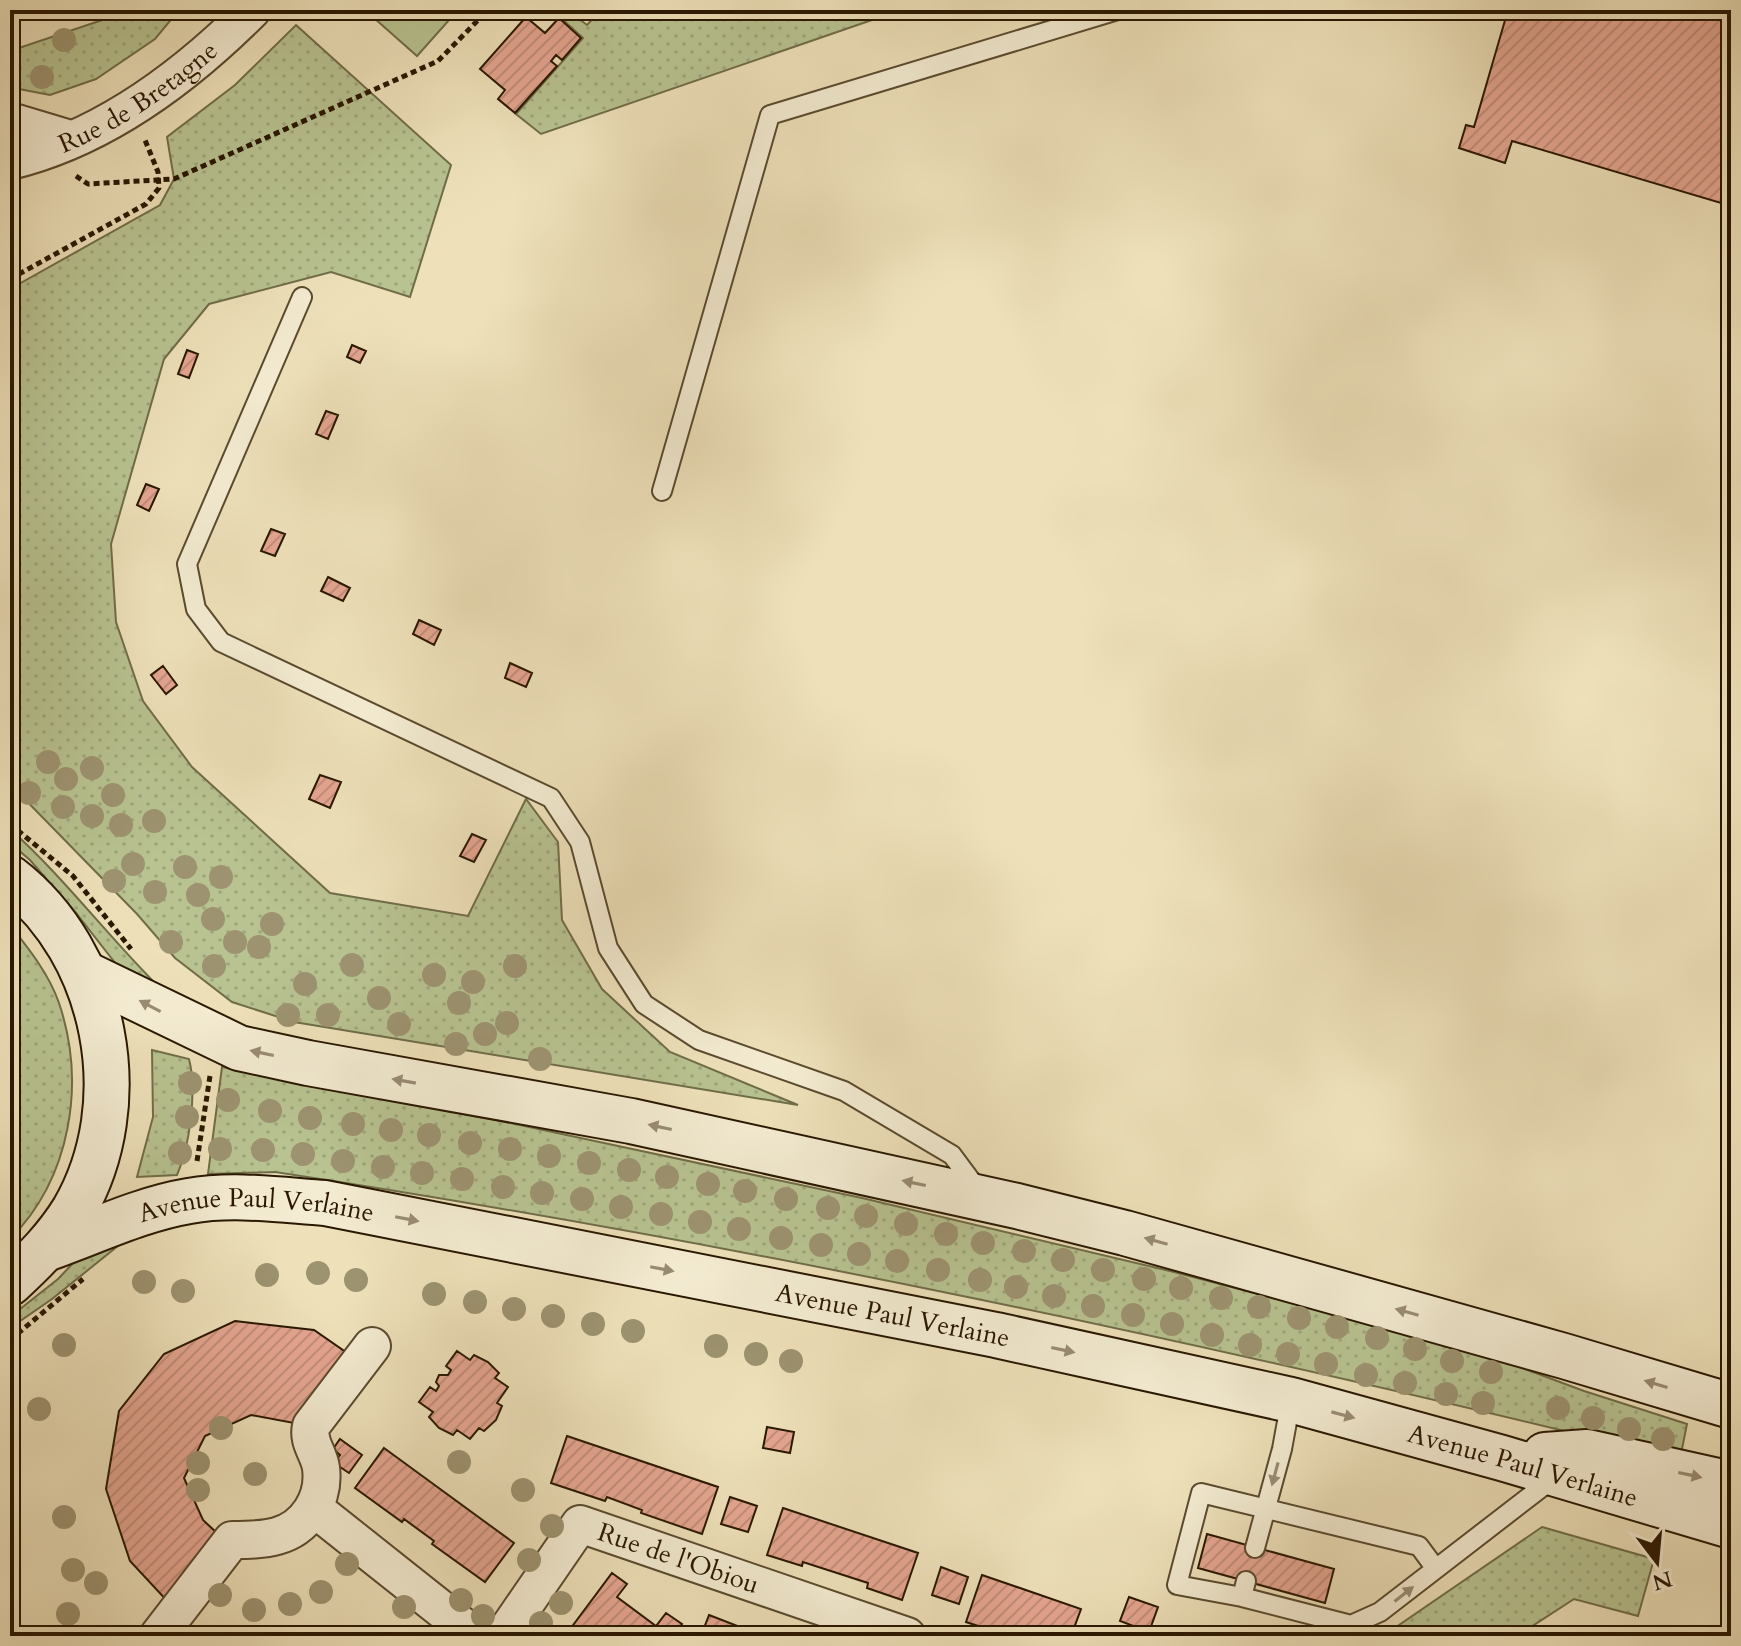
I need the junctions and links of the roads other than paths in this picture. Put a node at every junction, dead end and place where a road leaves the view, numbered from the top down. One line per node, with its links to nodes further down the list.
1 (252, 10): 4 (street, Rue de Bretagne)
2 (1118, 10): 7 (lane)
3 (10, 121): 4 (street)
4 (70, 139): 5 (street, Rue de Bretagne)
5 (10, 161)
6 (302, 297): 10 (lane)
7 (662, 491)
8 (10, 878): 9 (main road)
9 (84, 973): 10 (main road, one-way to 9); 11 (main road)
10 (984, 1198): 15 (main road, one-way to 10)
11 (48, 1248): 12 (main road); 14 (main road, Avenue Paul Verlaine, one-way to 14)
12 (10, 1283)
13 (372, 1346): 19 (street)
14 (1291, 1400): 16 (main road, Avenue Paul Verlaine, one-way to 16); 20 (lane, one-way to 20)
15 (1731, 1406)
16 (1502, 1458): 17 (main road, Avenue Paul Verlaine); 18 (main road, one-way to 18)
17 (1558, 1474): 21 (main road, Avenue Paul Verlaine); 23 (lane)
18 (1731, 1484)
19 (315, 1509): 24 (street); 25 (street)
20 (1266, 1509): 22 (lane); 23 (lane); 23 (lane, one-way to 23)
21 (1731, 1526)
22 (1255, 1548)
23 (1436, 1569)
24 (158, 1636)
25 (475, 1636)
26 (503, 1636): 27 (street, Rue de l'Obiou)
27 (907, 1636)

